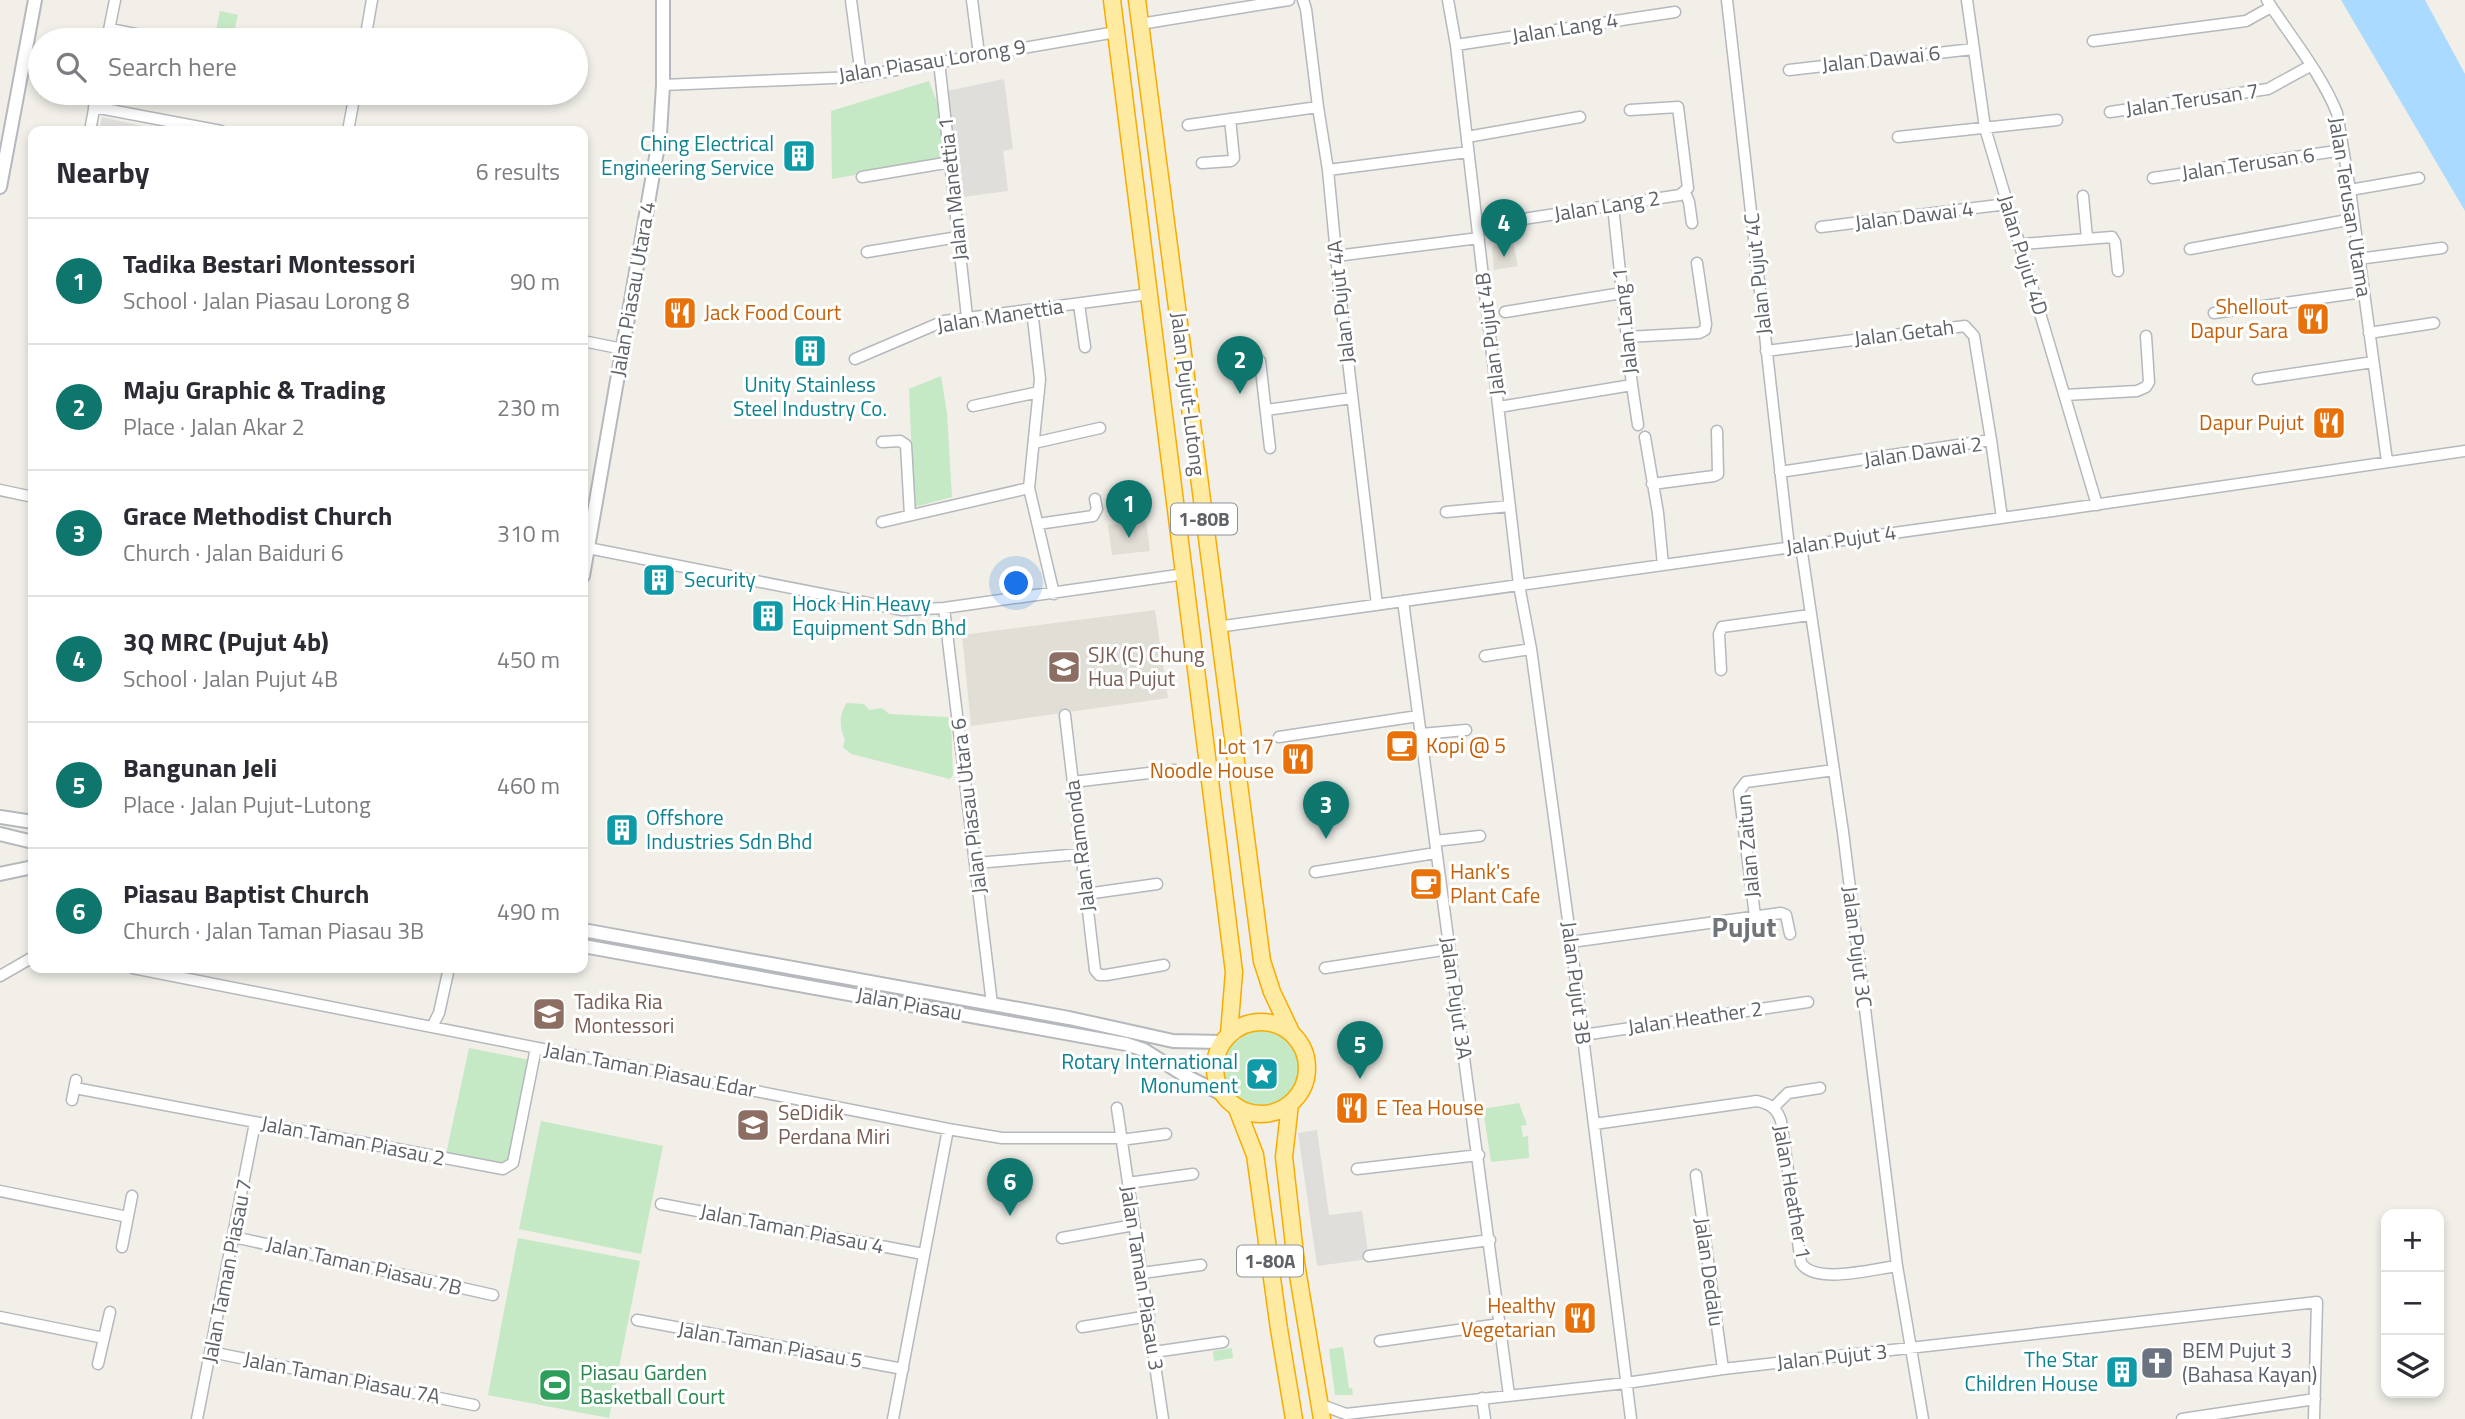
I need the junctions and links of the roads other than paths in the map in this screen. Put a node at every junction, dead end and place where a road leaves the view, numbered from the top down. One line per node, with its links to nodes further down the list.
1 (35, 0): 19 (street)
2 (115, 0): 20 (street)
3 (372, 0): 21 (street)
4 (663, 0): 32 (street, Jalan Piasau Utara 4)
5 (851, 0): 31 (street)
6 (972, 0): 27 (street)
7 (1112, 0): 22 (highway, Jalan Pujut-Lutong)
8 (1137, 0): 18 (highway, Jalan Pujut-Lutong / 1-80B)
9 (1215, 0): 16 (street)
10 (1289, 0): 16 (street)
11 (1303, 0): 35 (street, Jalan Pujut 4A)
12 (1448, 0): 25 (street, Jalan Pujut 4B)
13 (1727, 0): 92 (street, Jalan Pujut 4C)
14 (1967, 0): 26 (street, Jalan Pujut 4D)
15 (2269, 4): 24 (street); 29 (street, Jalan Terusan Utama)
16 (1217, 12): 18 (street)
17 (1675, 12): 25 (street, Jalan Lang 4)
18 (1140, 24): 138 (highway, Jalan Pujut-Lutong / 1-80B)
19 (30, 28)
20 (109, 28)
21 (367, 28)
22 (1116, 32): 27 (street, Jalan Piasau Lorong 9); 79 (highway, Jalan Pujut-Lutong)
23 (28, 37): 56 (street)
24 (2093, 41)
25 (1456, 45): 46 (street, Jalan Pujut 4B)
26 (1973, 49): 30 (street, Jalan Dawai 6); 45 (street, Jalan Pujut 4D)
27 (979, 54): 28 (street, Jalan Piasau Lorong 9)
28 (939, 61): 31 (street, Jalan Piasau Lorong 9); 50 (street, Jalan Manettia 1)
29 (2310, 66): 37 (street, Jalan Terusan 7); 48 (street, Jalan Terusan Utama)
30 (1788, 70)
31 (860, 76): 32 (street, Jalan Piasau Lorong 9)
32 (663, 85): 91 (street, Jalan Piasau Utara 4)
33 (353, 105): 44 (street)
34 (94, 107): 42 (street); 43 (street)
35 (1318, 107): 39 (street); 52 (street, Jalan Pujut 4A)
36 (1630, 110): 58 (street, Jalan Lang 2)
37 (2110, 112)
38 (1580, 117): 46 (street)
39 (1230, 119): 41 (street); 51 (street)
40 (2057, 120): 45 (street)
41 (1188, 125)
42 (91, 126)
43 (195, 126)
44 (349, 126)
45 (1985, 128): 47 (street); 60 (street, Jalan Pujut 4D)
46 (1466, 137): 49 (street, Jalan Pujut 4B)
47 (1898, 137)
48 (2343, 150): 54 (street, Jalan Terusan 6); 57 (street, Jalan Terusan Utama)
49 (1468, 152): 52 (street); 64 (street, Jalan Pujut 4B)
50 (951, 162): 53 (street); 66 (street, Jalan Manettia 1)
51 (1202, 163)
52 (1328, 170): 73 (street, Jalan Pujut 4A)
53 (862, 177)
54 (2153, 178)
55 (2419, 178): 57 (street)
56 (1, 180)
57 (2350, 190): 62 (street, Jalan Terusan Utama)
58 (1685, 192): 61 (street, Jalan Lang 2); 63 (street)
59 (2083, 196): 68 (street)
60 (2007, 204): 65 (street, Jalan Dawai 4); 69 (street, Jalan Pujut 4D)
61 (1613, 206): 64 (street, Jalan Lang 2); 78 (street, Jalan Lang 1)
62 (2353, 219): 71 (street); 74 (street, Jalan Terusan Utama)
63 (1692, 223)
64 (1477, 226): 67 (street, Jalan Pujut 4B)
65 (1821, 227)
66 (958, 237): 72 (street); 84 (street, Jalan Manettia 1)
67 (1479, 238): 73 (street); 102 (street, Jalan Pujut 4B)
68 (2087, 238): 69 (street); 76 (street)
69 (2021, 244): 99 (street, Jalan Pujut 4D)
70 (2442, 248): 74 (street)
71 (2190, 249)
72 (867, 252)
73 (1336, 256): 100 (street, Jalan Pujut 4A)
74 (2358, 259): 77 (street, Jalan Terusan Utama)
75 (1697, 263): 88 (street)
76 (2118, 271)
77 (2363, 292): 83 (street); 86 (street, Jalan Terusan Utama)
78 (1622, 293): 82 (street); 88 (street, Jalan Lang 1)
79 (1150, 294): 80 (street, Jalan Manettia); 131 (highway, Jalan Pujut-Lutong)
80 (1079, 304): 81 (street, Jalan Manettia); 90 (street)
81 (1032, 310): 84 (street, Jalan Manettia); 98 (street)
82 (1505, 313)
83 (2214, 313)
84 (967, 317): 93 (street, Jalan Manettia)
85 (2434, 323): 86 (street)
86 (2370, 333): 95 (street, Jalan Terusan Utama)
87 (2146, 336): 99 (street)
88 (1627, 337): 97 (street, Jalan Lang 1)
89 (588, 342): 91 (street)
90 (1085, 347)
91 (623, 349): 129 (street, Jalan Piasau Utara 4)
92 (1766, 351): 108 (street, Jalan Getah); 114 (street, Jalan Pujut 4C)
93 (855, 359)
94 (1260, 360): 103 (street)
95 (2373, 362): 96 (street); 113 (street, Jalan Terusan Utama)
96 (2258, 379)
97 (1632, 385): 102 (street, Jalan Lang 1); 104 (street)
98 (1039, 392): 101 (street); 110 (street)
99 (2064, 395): 120 (street, Jalan Pujut 4D)
100 (1352, 398): 103 (street); 135 (street, Jalan Pujut 4A)
101 (973, 406)
102 (1499, 407): 121 (street, Jalan Pujut 4B)
103 (1266, 410): 111 (street)
104 (1638, 425)
105 (1100, 428): 110 (street)
106 (1717, 431): 115 (street)
107 (1644, 437): 115 (street)
108 (1991, 440): 114 (street, Jalan Dawai 2); 124 (street, Jalan Dawai 2)
109 (882, 442): 123 (street)
110 (1034, 443): 116 (street)
111 (1270, 448)
112 (2465, 451): 113 (street, Jalan Pujut 4)
113 (2387, 461): 120 (street, Jalan Pujut 4)
114 (1780, 472): 128 (street, Jalan Pujut 4C)
115 (1652, 484): 130 (street)
116 (1029, 488): 123 (street); 126 (street)
117 (0, 490): 118 (street)
118 (28, 495)
119 (1096, 499): 126 (street)
120 (2097, 505): 124 (street, Jalan Pujut 4)
121 (1510, 506): 122 (street); 132 (street, Jalan Pujut 4B)
122 (1447, 512)
123 (910, 515): 125 (street)
124 (2003, 517): 127 (street, Jalan Pujut 4)
125 (882, 522)
126 (1038, 524): 133 (street)
127 (1801, 546): 128 (street, Jalan Pujut 4); 137 (street, Jalan Pujut 3C)
128 (1789, 547): 130 (street, Jalan Pujut 4)
129 (588, 548): 136 (street)
130 (1663, 565): 132 (street, Jalan Pujut 4)
131 (1185, 575): 133 (street); 183 (highway, Jalan Pujut-Lutong)
132 (1519, 585): 134 (street, Jalan Pujut 4); 139 (street, Jalan Pujut 3B)
133 (1054, 594): 136 (street)
134 (1403, 601): 135 (street, Jalan Pujut 4); 143 (street, Jalan Pujut 3A)
135 (1377, 605): 138 (street, Jalan Pujut 4)
136 (944, 608): 158 (street, Jalan Piasau Utara 6)
137 (1810, 615): 141 (street); 148 (street, Jalan Pujut 3C)
138 (1217, 627): 181 (highway, Jalan Pujut-Lutong / 1-80B)
139 (1531, 649): 140 (street); 167 (street, Jalan Pujut 3B)
140 (1485, 656)
141 (1721, 670)
142 (1065, 715): 149 (street, Jalan Ramonda)
143 (1418, 716): 145 (street, Jalan Pujut 3A); 146 (street)
144 (1466, 730): 145 (street)
145 (1420, 734): 155 (street, Jalan Pujut 3A)
146 (1279, 737)
147 (1174, 770): 149 (street)
148 (1834, 770): 164 (street, Jalan Zaitun); 213 (street, Jalan Pujut 3C)
149 (1073, 782): 157 (street, Jalan Ramonda)
150 (0, 817): 151 (street)
151 (28, 821)
152 (0, 834): 154 (street)
153 (1479, 836): 155 (street)
154 (28, 841)
155 (1434, 841): 156 (street, Jalan Pujut 3A)
156 (1436, 853): 160 (street); 169 (street, Jalan Pujut 3A)
157 (1081, 854): 158 (street); 163 (street, Jalan Ramonda)
158 (976, 863): 179 (street, Jalan Piasau Utara 6)
159 (28, 868): 161 (street)
160 (1315, 872)
161 (0, 874)
162 (1157, 884): 163 (street)
163 (1086, 894): 171 (street, Jalan Ramonda)
164 (1755, 916): 166 (street, Jalan Zaitun); 167 (street, Jalan Zaitun)
165 (588, 931): 172 (street, Jalan Piasau)
166 (1790, 934)
167 (1571, 942): 182 (street, Jalan Pujut 3B)
168 (588, 947): 177 (street, Jalan Piasau)
169 (1449, 949): 173 (street); 196 (street, Jalan Pujut 3A)
170 (28, 960): 176 (street)
171 (1164, 965)
172 (780, 967): 177 (street); 179 (street, Jalan Piasau)
173 (1325, 968)
174 (158, 973): 180 (street, Jalan Taman Piasau Edar)
175 (448, 973): 180 (street)
176 (0, 976)
177 (778, 981): 187 (street, Jalan Piasau)
178 (1808, 1002): 182 (street, Jalan Heather 2)
179 (992, 1004): 183 (street, Jalan Piasau)
180 (432, 1027): 184 (street, Jalan Taman Piasau Edar)
181 (1291, 1032): 183 (highway); 188 (highway)
182 (1583, 1035): 192 (street, Jalan Pujut 3B)
183 (1226, 1038): 187 (highway)
184 (536, 1048): 191 (street, Jalan Taman Piasau 2); 193 (street, Jalan Taman Piasau Edar)
185 (1820, 1088): 189 (street, Jalan Heather 1)
186 (72, 1100): 191 (street, Jalan Taman Piasau 2)
187 (1230, 1101): 188 (highway); 242 (highway, 1-80A)
188 (1290, 1104): 236 (highway)
189 (1774, 1107): 192 (street, Jalan Heather 1); 213 (street, Jalan Heather 1)
190 (1116, 1108): 195 (street, Jalan Taman Piasau 3)
191 (256, 1123): 206 (street, Jalan Taman Piasau 7)
192 (1594, 1124): 231 (street, Jalan Pujut 3B)
193 (948, 1129): 195 (street); 210 (street)
194 (1166, 1134): 195 (street)
195 (1121, 1139): 200 (street, Jalan Taman Piasau 3)
196 (1479, 1155): 197 (street); 208 (street, Jalan Pujut 3A)
197 (1357, 1169)
198 (1193, 1174): 200 (street)
199 (1696, 1175): 230 (street, Jalan Dedalu)
200 (1128, 1183): 205 (street, Jalan Taman Piasau 3)
201 (0, 1191): 204 (street)
202 (132, 1196): 204 (street)
203 (661, 1204): 210 (street, Jalan Taman Piasau 4)
204 (128, 1217): 209 (street)
205 (1134, 1225): 207 (street); 214 (street, Jalan Taman Piasau 3)
206 (234, 1237): 215 (street, Jalan Taman Piasau 7B); 226 (street, Jalan Taman Piasau 7)
207 (1062, 1238)
208 (1490, 1240): 211 (street); 220 (street, Jalan Pujut 3A)
209 (122, 1247)
210 (923, 1254): 229 (street)
211 (1369, 1256)
212 (1201, 1265): 214 (street)
213 (1897, 1266): 225 (street, Jalan Pujut 3C)
214 (1142, 1273): 217 (street, Jalan Taman Piasau 3)
215 (494, 1295)
216 (110, 1312): 222 (street)
217 (1149, 1316): 221 (street); 227 (street, Jalan Taman Piasau 3)
218 (0, 1317): 222 (street)
219 (637, 1320): 229 (street, Jalan Taman Piasau 5)
220 (1500, 1324): 223 (street); 232 (street, Jalan Pujut 3A)
221 (1082, 1327)
222 (104, 1338): 228 (street)
223 (1380, 1341)
224 (1223, 1342): 227 (street)
225 (1912, 1348): 230 (street, Jalan Pujut 3); 234 (street, Jalan Pujut 3); 245 (street, Jalan Pujut 3C)
226 (211, 1352): 235 (street, Jalan Taman Piasau 7A); 239 (street, Jalan Taman Piasau 7)
227 (1154, 1352): 241 (street, Jalan Taman Piasau 3)
228 (98, 1364)
229 (903, 1369): 240 (street)
230 (1723, 1369): 231 (street, Jalan Pujut 3)
231 (1626, 1383): 232 (street, Jalan Pujut 3); 244 (street, Jalan Pujut 3B)
232 (1509, 1395): 233 (street, Jalan Pujut 3)
233 (1482, 1398): 237 (street, Jalan Pujut 3); 243 (street)
234 (2315, 1399): 246 (street); 247 (street)
235 (474, 1405)
236 (1320, 1411): 238 (street, Jalan Pujut 3)
237 (1396, 1414): 238 (street, Jalan Pujut 3)
238 (1343, 1417)
239 (197, 1419)
240 (893, 1419)
241 (1163, 1419)
242 (1294, 1419)
243 (1485, 1419)
244 (1631, 1419)
245 (1923, 1419)
246 (2182, 1419)
247 (2314, 1419)

